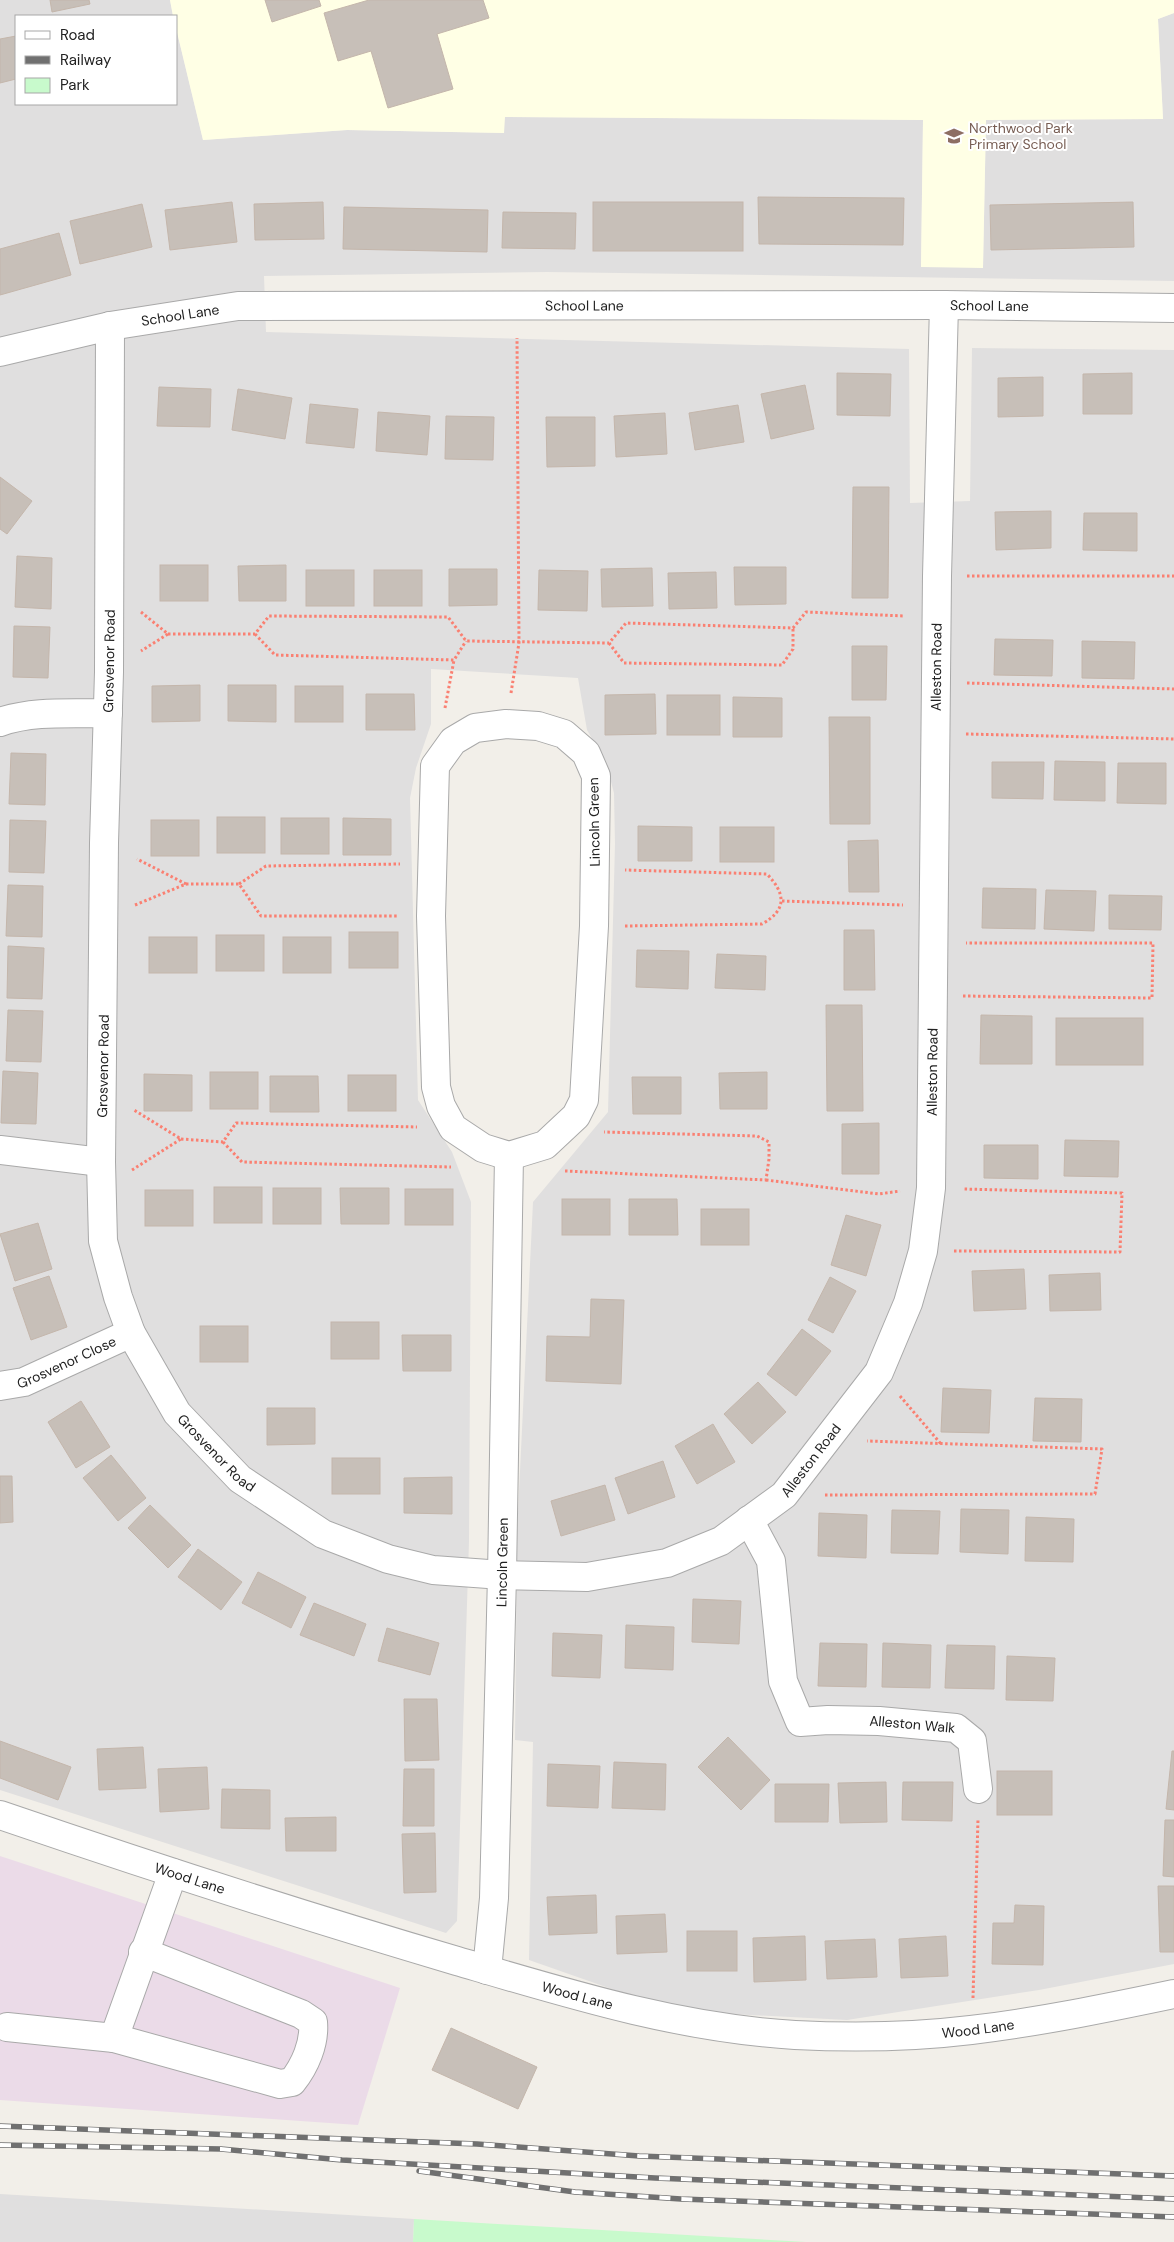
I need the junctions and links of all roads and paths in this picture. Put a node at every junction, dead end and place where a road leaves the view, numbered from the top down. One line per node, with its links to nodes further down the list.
1 (944, 305): 2 (street, School Lane); 3 (street, School Lane); 6 (street, Alleston Road)
2 (516, 307): 4 (street, School Lane); 14 (path)
3 (1174, 308)
4 (110, 326): 5 (street, School Lane); 17 (street, Grosvenor Road)
5 (0, 352)
6 (937, 576): 7 (path); 8 (street, Alleston Road)
7 (1174, 576)
8 (936, 617): 9 (path); 15 (street, Alleston Road)
9 (793, 628): 13 (path); 13 (path)
10 (168, 634): 11 (path)
11 (255, 634): 12 (path); 12 (path)
12 (466, 641): 14 (path)
13 (609, 642): 14 (path)
14 (519, 643): 19 (path)
15 (936, 682): 16 (path); 20 (street, Alleston Road)
16 (1174, 689)
17 (108, 713): 18 (street); 22 (street, Grosvenor Road)
18 (0, 722)
19 (506, 724): 23 (street, Lincoln Green); 24 (street, Lincoln Green)
20 (935, 733): 21 (path); 28 (street, Alleston Road)
21 (1174, 739)
22 (104, 843): 25 (path); 30 (street, Grosvenor Road)
23 (431, 863): 26 (path); 29 (street, Lincoln Green)
24 (595, 869): 27 (path); 31 (street, Lincoln Green)
25 (186, 884): 26 (path); 30 (path)
26 (239, 884): 29 (path)
27 (782, 901): 28 (path); 31 (path)
28 (935, 906): 32 (street, Alleston Road)
29 (431, 916): 35 (street, Lincoln Green)
30 (104, 918): 34 (street, Grosvenor Road)
31 (594, 926): 38 (street, Lincoln Green)
32 (934, 943): 33 (street, Alleston Road); 33 (path)
33 (932, 996): 41 (street, Alleston Road)
34 (102, 1090): 36 (path); 39 (street, Grosvenor Road)
35 (453, 1128): 36 (path); 38 (street, Lincoln Green)
36 (181, 1139): 42 (path)
37 (0, 1150): 39 (street)
38 (509, 1156): 51 (street, Lincoln Green)
39 (102, 1162): 42 (street, Grosvenor Road)
40 (766, 1180): 41 (path)
41 (931, 1188): 43 (street, Alleston Road); 43 (path)
42 (102, 1189): 44 (street, Grosvenor Road)
43 (923, 1251): 45 (street, Alleston Road)
44 (130, 1333): 46 (street, Grosvenor Close); 51 (street, Grosvenor Road)
45 (879, 1372): 47 (street, Alleston Road); 48 (path)
46 (0, 1386)
47 (826, 1440): 48 (path); 49 (street, Alleston Road)
48 (942, 1444): 49 (path)
49 (784, 1495): 50 (street, Alleston Road)
50 (749, 1520): 51 (street, Alleston Road); 52 (street, Alleston Walk)
51 (502, 1575): 56 (street, Lincoln Green)
52 (978, 1789): 59 (path)
53 (0, 1815): 54 (street, Wood Lane)
54 (173, 1873): 55 (street); 56 (street, Wood Lane)
55 (143, 1952): 60 (street); 60 (street)
56 (487, 1970): 59 (street, Wood Lane)
57 (1174, 1994): 59 (street, Wood Lane)
58 (7, 2027): 60 (street)
59 (972, 2030)
60 (114, 2038)

